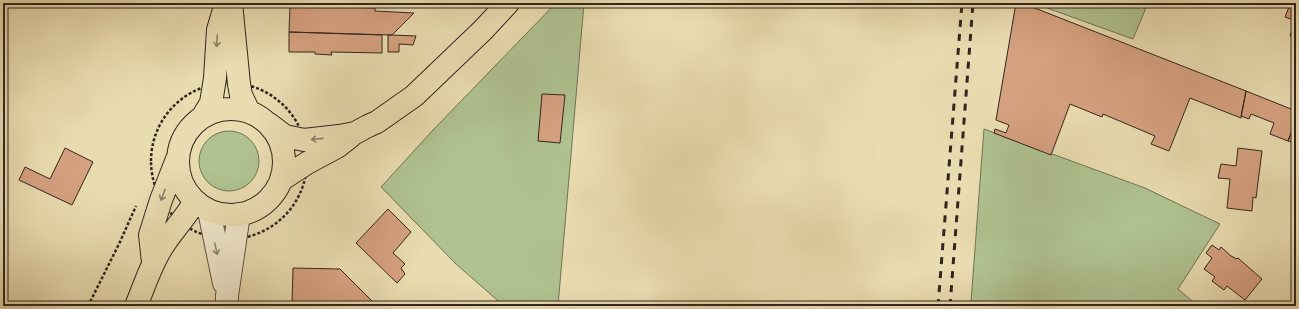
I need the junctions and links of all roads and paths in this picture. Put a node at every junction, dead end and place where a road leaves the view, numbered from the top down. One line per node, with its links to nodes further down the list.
1 (226, 3): 5 (main road, one-way to 5)
2 (231, 3): 4 (main road)
3 (508, 3): 9 (main road)
4 (249, 112): 5 (main road); 6 (main road)
5 (203, 116): 10 (main road)
6 (268, 124): 9 (main road, one-way to 6); 13 (main road)
7 (306, 126): 8 (path)
8 (299, 128)
9 (355, 133): 13 (main road)
10 (177, 159): 15 (main road); 17 (main road, one-way to 17)
11 (151, 172): 12 (path)
12 (148, 180)
13 (281, 180): 16 (main road)
14 (138, 202): 19 (path)
15 (202, 206): 16 (main road); 17 (main road); 18 (street, one-way to 18)
16 (240, 214): 18 (street)
17 (153, 262): 20 (main road)
18 (227, 301)
19 (88, 306)
20 (136, 306)

